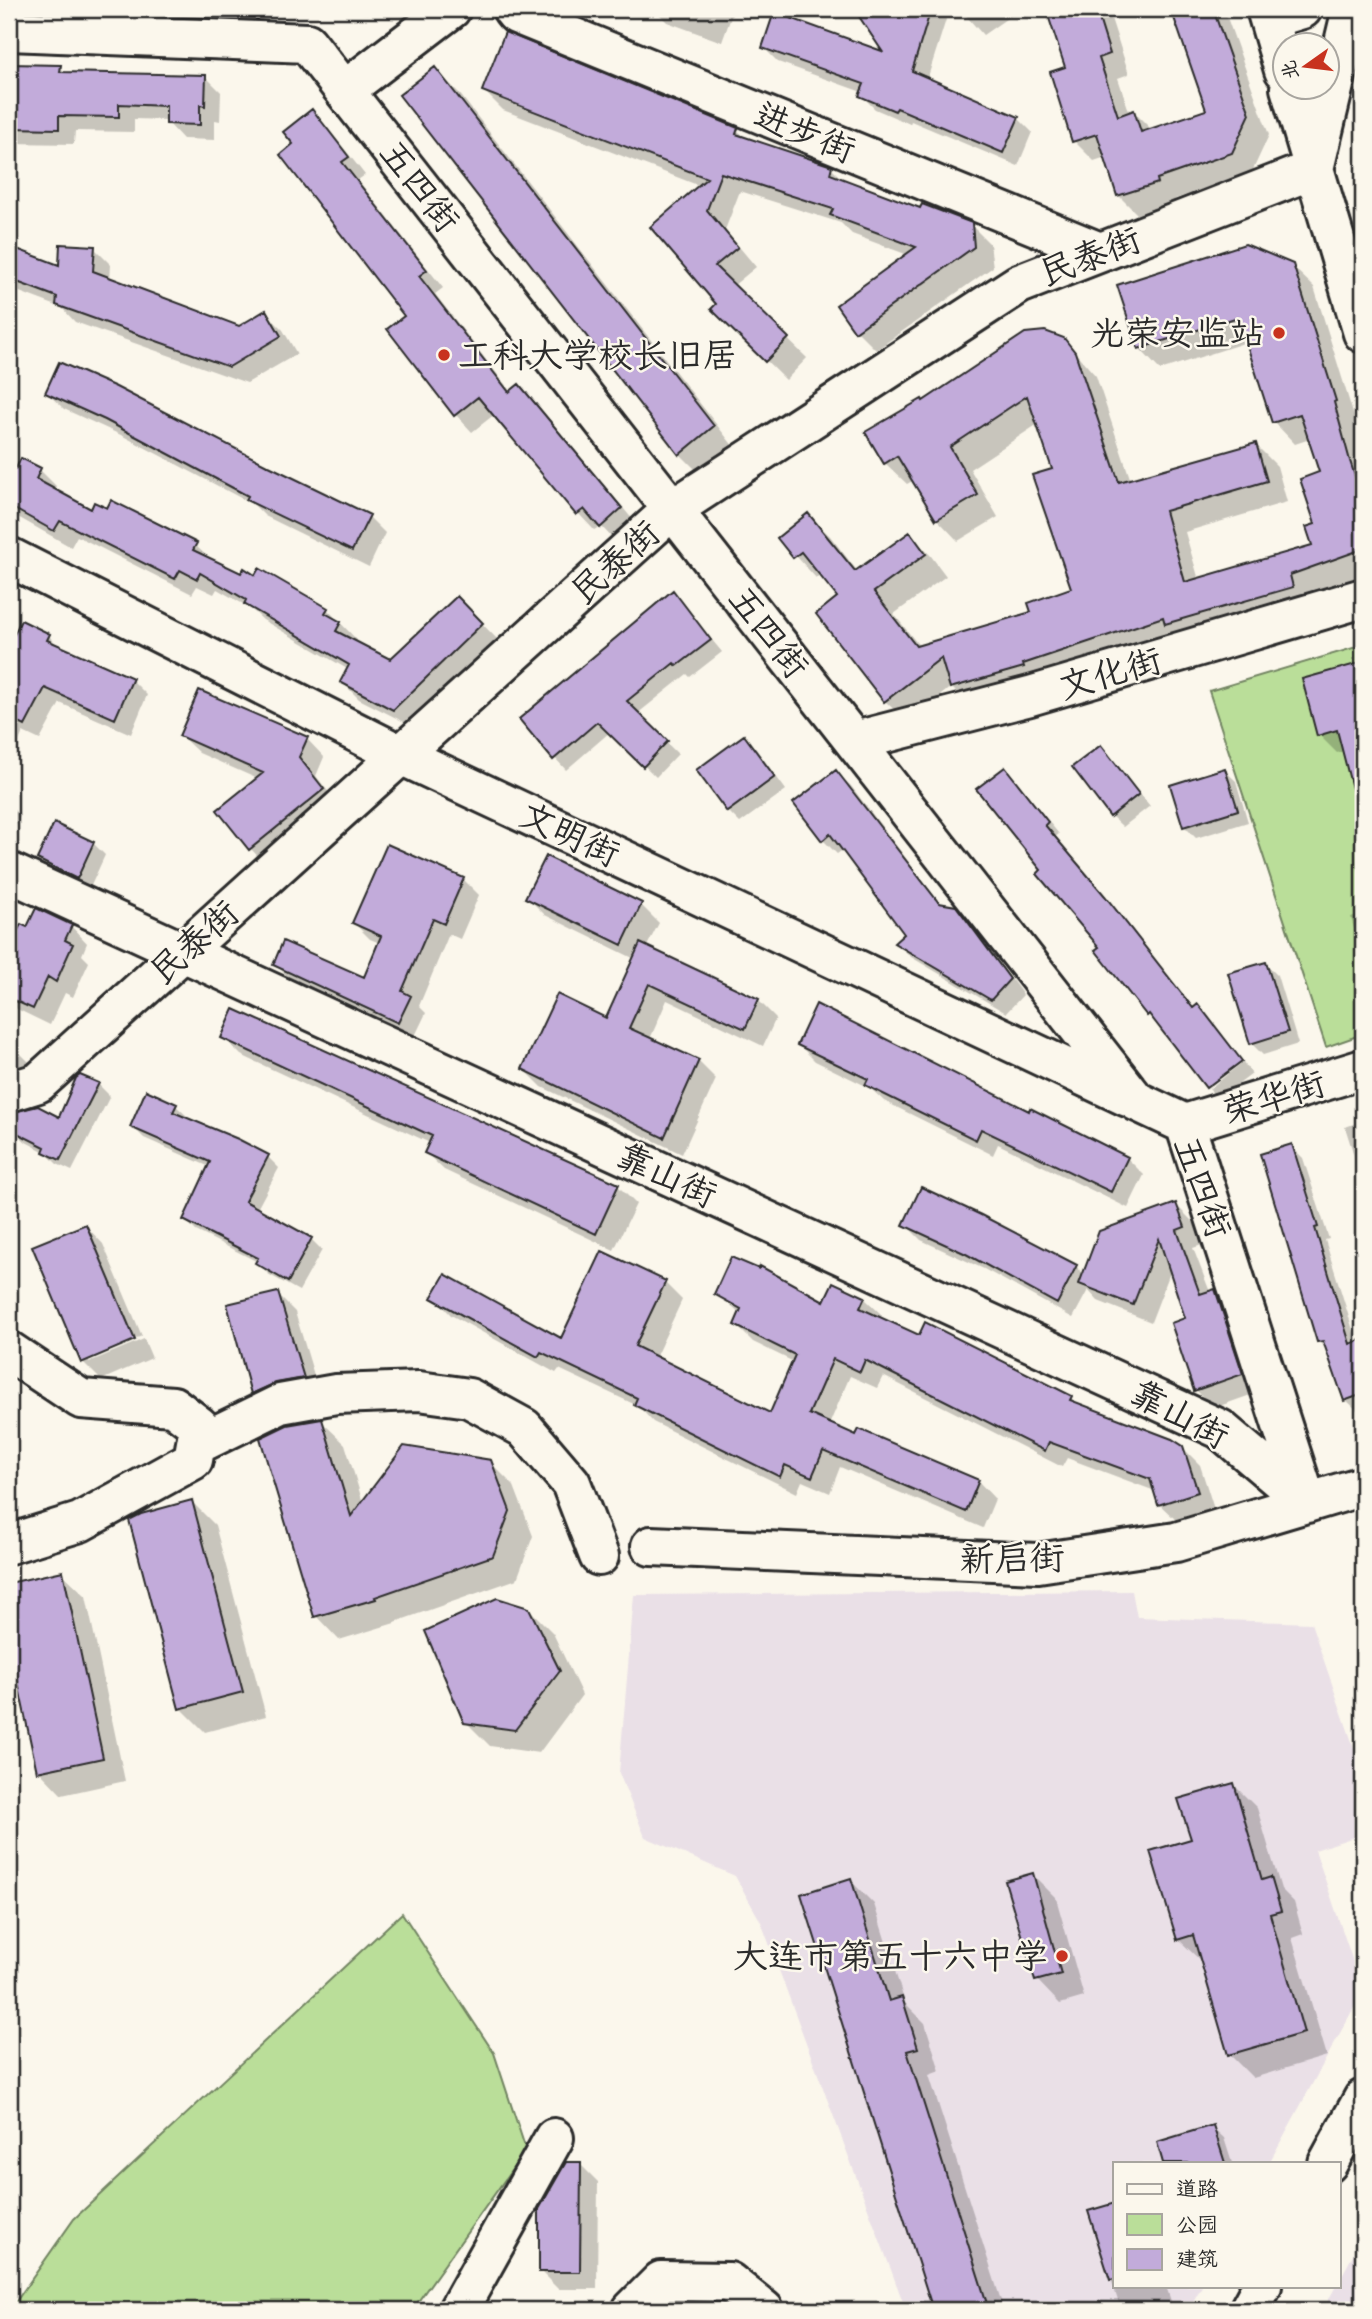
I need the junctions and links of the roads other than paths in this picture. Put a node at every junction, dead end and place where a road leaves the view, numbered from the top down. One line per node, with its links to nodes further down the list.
1 (451, 9): 7 (street)
2 (512, 9): 10 (street, 进步街)
3 (1352, 9): 9 (street)
4 (1279, 12): 6 (street)
5 (9, 31): 7 (street, 五四街)
6 (1281, 32)
7 (345, 90): 12 (street, 五四街)
8 (1294, 102): 9 (street)
9 (1314, 169): 10 (street, 民泰街); 11 (street)
10 (1101, 252): 12 (street, 民泰街)
11 (1363, 333)
12 (673, 509): 15 (street, 五四街); 16 (street, 民泰街)
13 (9, 557): 16 (street, 文明街)
14 (1363, 598): 15 (street, 文化街)
15 (855, 741): 21 (street, 五四街)
16 (401, 755): 18 (street, 民泰街); 21 (street, 文明街)
17 (9, 872): 18 (street, 靠山街)
18 (183, 952): 20 (street, 民泰街); 26 (street, 靠山街)
19 (1363, 1069): 22 (street, 荣华街)
20 (9, 1092)
21 (1136, 1101): 22 (street, 五四街)
22 (1185, 1124): 26 (street, 五四街)
23 (9, 1351): 24 (street)
24 (195, 1445): 27 (street); 29 (street)
25 (1363, 1486): 26 (street, 新启街)
26 (1307, 1503): 28 (street, 新启街)
27 (9, 1544)
28 (651, 1546)
29 (598, 1556)
30 (1363, 2099): 32 (street)
31 (554, 2138): 34 (street)
32 (1329, 2162)
33 (1261, 2288): 37 (street)
34 (458, 2310)
35 (632, 2310): 36 (street)
36 (764, 2310)
37 (1249, 2310)

